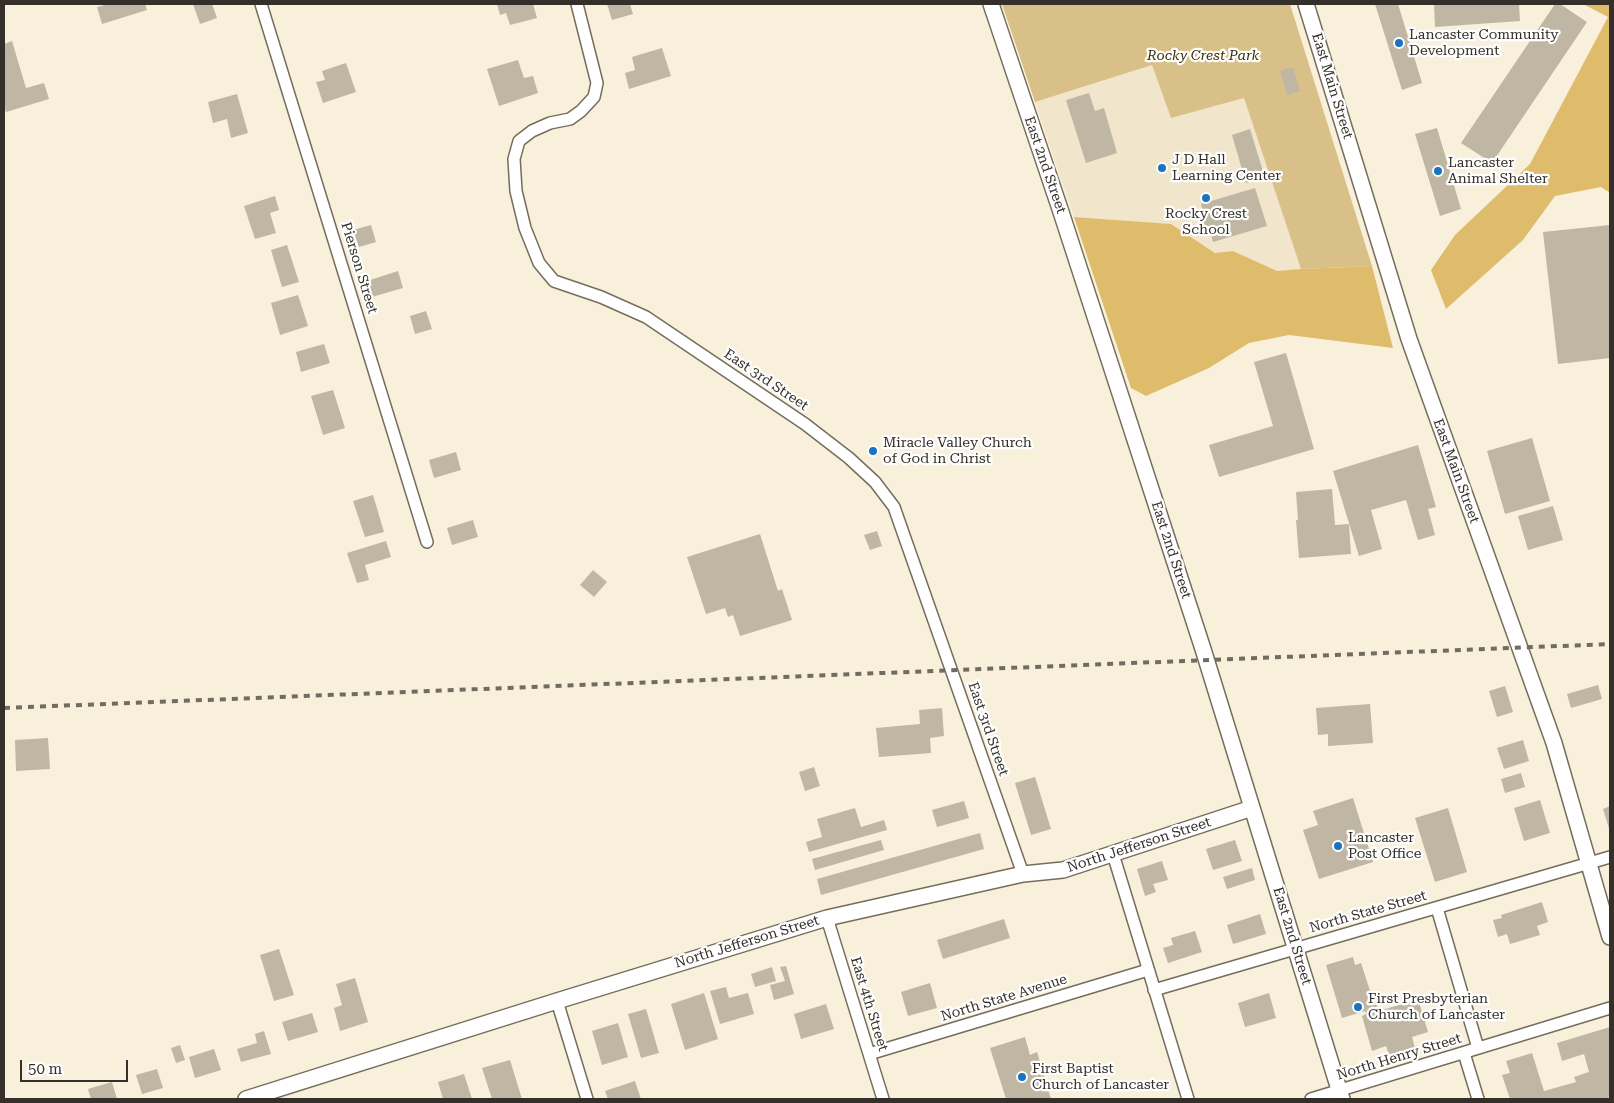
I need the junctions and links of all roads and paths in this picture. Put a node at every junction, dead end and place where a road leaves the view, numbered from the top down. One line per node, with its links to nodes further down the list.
1 (261, 4): 5 (street, Pierson Street)
2 (577, 4): 10 (street, East 3rd Street)
3 (991, 4): 6 (street, East 2nd Street)
4 (1306, 4): 9 (street, East Main Street)
5 (427, 542)
6 (1252, 808): 7 (street, North Jefferson Street); 14 (street, East 2nd Street)
7 (1113, 854): 10 (street, North Jefferson Street); 15 (street)
8 (1610, 857): 9 (street, North State Street)
9 (1590, 863): 11 (street, North State Street); 13 (street, East Main Street)
10 (1023, 874): 12 (street, North Jefferson Street)
11 (1437, 908): 14 (street, North State Street); 19 (street)
12 (826, 918): 17 (street, North Jefferson Street); 21 (street, East 4th Street)
13 (1610, 937)
14 (1296, 948): 16 (street, North State Street); 23 (street, East 2nd Street)
15 (1148, 970): 16 (street); 21 (street, North State Avenue)
16 (1154, 990): 27 (street)
17 (557, 1001): 22 (street, North Jefferson Street); 25 (street)
18 (1610, 1008): 19 (street, North Henry Street)
19 (1478, 1048): 20 (street, North Henry Street)
20 (1464, 1052): 23 (street, North Henry Street); 29 (street)
21 (869, 1054): 26 (street, East 4th Street)
22 (281, 1094): 24 (street, North Jefferson Street)
23 (1341, 1095): 28 (street, North Henry Street)
24 (246, 1099)
25 (587, 1099)
26 (883, 1099)
27 (1188, 1099)
28 (1311, 1099)
29 (1478, 1099)

